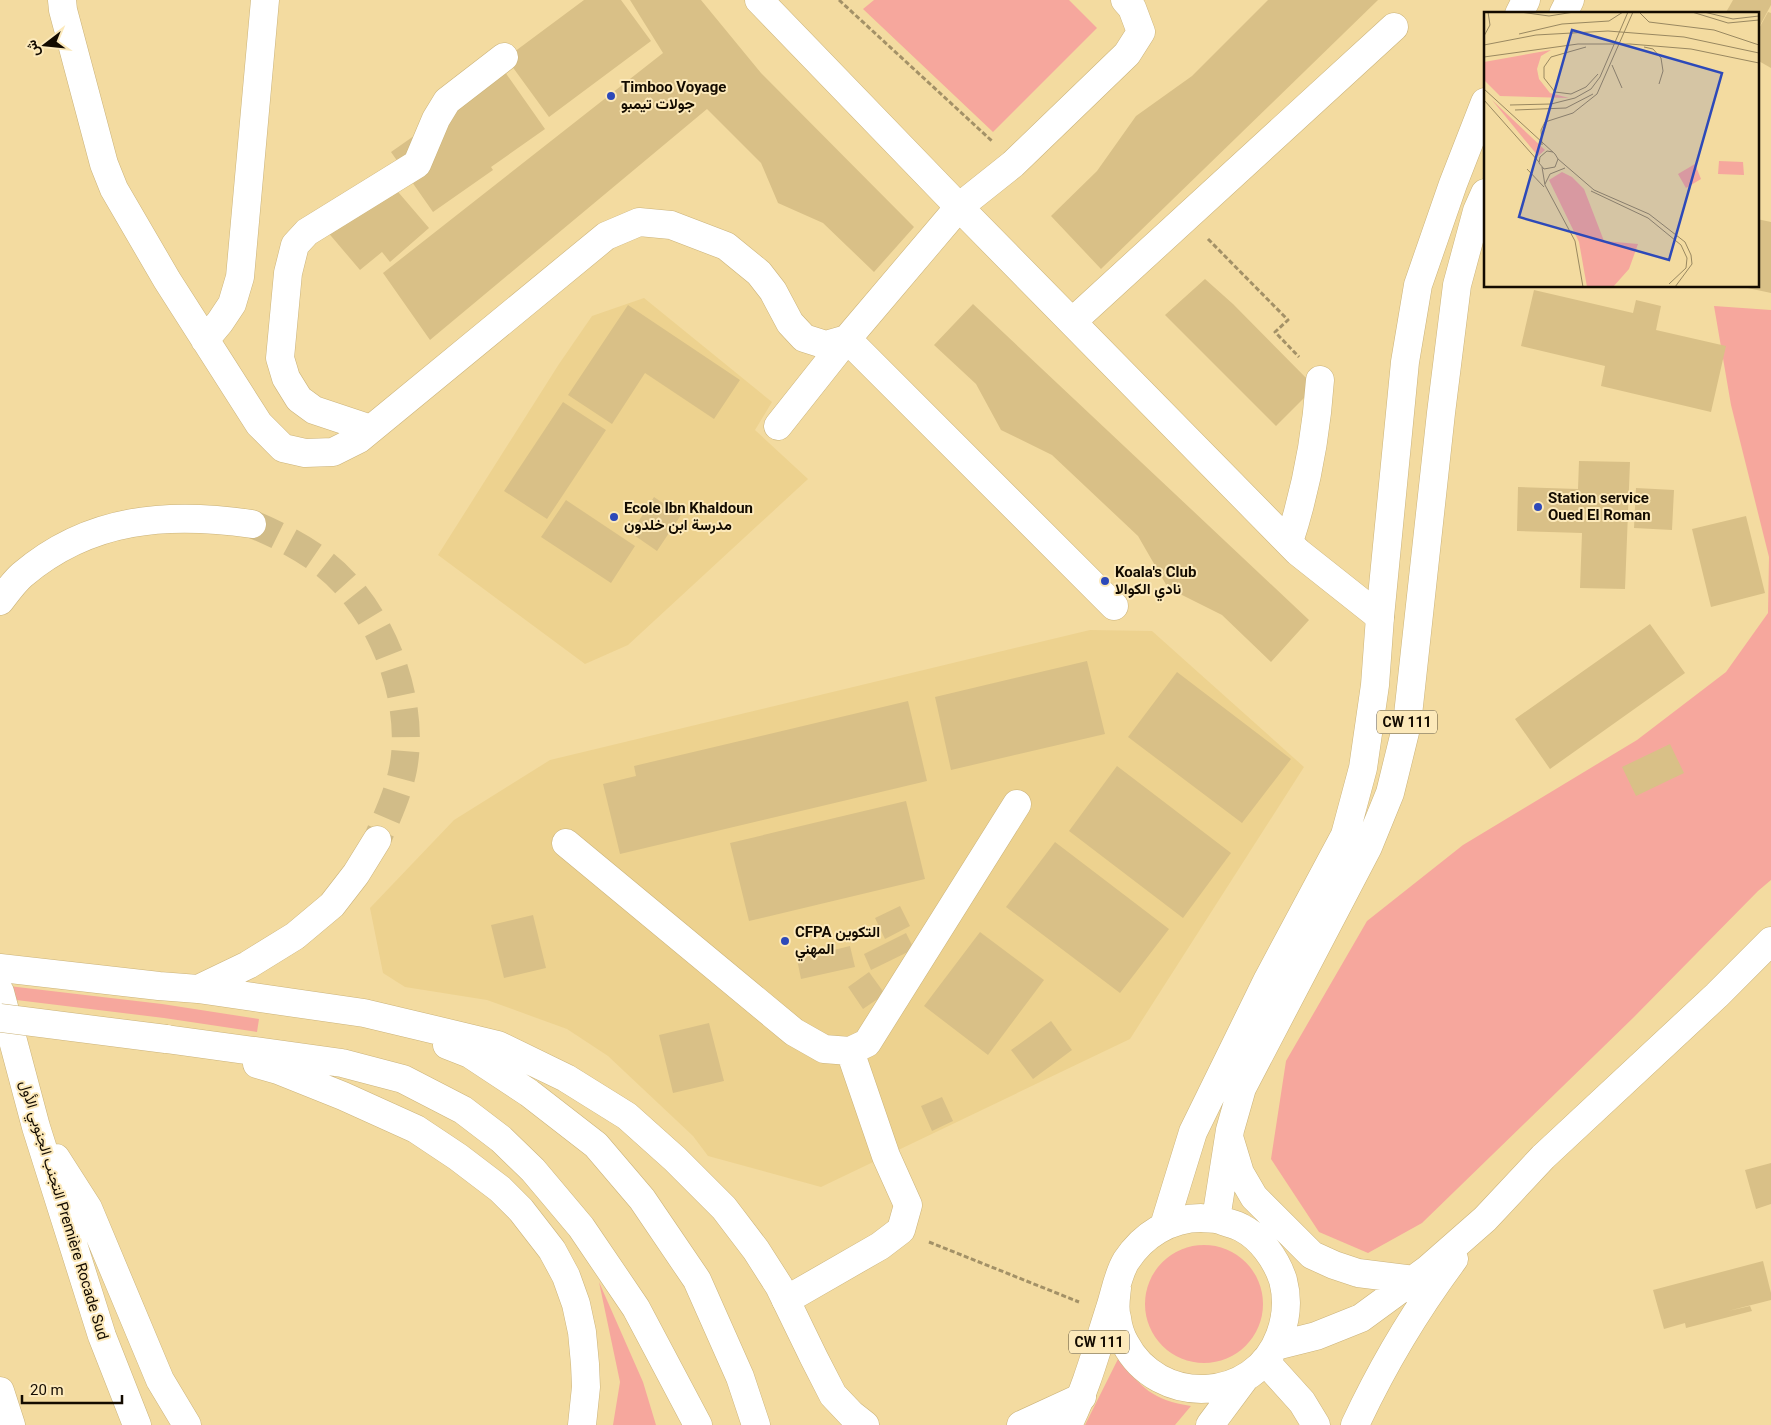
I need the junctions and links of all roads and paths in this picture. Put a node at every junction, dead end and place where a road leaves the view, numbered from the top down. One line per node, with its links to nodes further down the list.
1 (62, 0): 19 (main road)
2 (265, 0): 19 (main road)
3 (759, 0): 15 (main road)
4 (839, 0): 13 (path)
5 (1125, 0): 13 (main road)
6 (1526, 0): 8 (main road)
7 (1570, 0): 9 (main road)
8 (1520, 12)
9 (1564, 12)
10 (1394, 27): 17 (main road)
11 (504, 56): 22 (main road)
12 (1484, 105): 27 (main road)
13 (1013, 164): 15 (main road)
14 (1484, 195): 40 (main road, CW 111)
15 (959, 207): 17 (main road); 18 (main road)
16 (1225, 256): 20 (path)
17 (1072, 322): 24 (main road)
18 (847, 339): 21 (main road); 22 (main road); 26 (main road)
19 (205, 340): 22 (main road)
20 (1320, 380): 24 (main road)
21 (778, 426)
22 (371, 429)
23 (252, 524): 25 (main road)
24 (1289, 542): 27 (main road)
25 (0, 601)
26 (1114, 606)
27 (1380, 617): 43 (main road)
28 (1017, 804): 38 (main road)
29 (377, 840): 33 (main road)
30 (566, 843): 38 (main road)
31 (1771, 941): 42 (main road)
32 (0, 968): 33 (main road)
33 (198, 989): 35 (main road)
34 (0, 992): 39 (main road, التجنب الجنوبي الأول Première Rocade Sud)
35 (364, 1013): 47 (main road); 57 (main road)
36 (0, 1018): 37 (main road, bridge)
37 (166, 1039): 55 (main road); 56 (main road)
38 (850, 1051): 44 (main road)
39 (36, 1127): 53 (main road, التجنب الجنوبي الأول Première Rocade Sud); 54 (main road)
40 (1229, 1136): 41 (main road, CW 111); 45 (main road)
41 (1216, 1219): 43 (main road); 49 (main road)
42 (1485, 1219): 45 (main road); 63 (main road)
43 (1164, 1226): 46 (main road)
44 (901, 1230): 47 (main road); 48 (path)
45 (1414, 1280): 49 (main road)
46 (1117, 1288): 48 (main road, CW 111); 49 (main road)
47 (786, 1300): 58 (main road)
48 (1108, 1314): 51 (main road, CW 111)
49 (1262, 1362): 61 (main road); 62 (main road)
50 (0, 1391): 52 (main road)
51 (1082, 1397): 59 (main road); 60 (main road)
52 (11, 1425)
53 (137, 1425)
54 (187, 1425)
55 (582, 1425)
56 (698, 1425)
57 (756, 1425)
58 (865, 1425)
59 (1021, 1425)
60 (1068, 1425)
61 (1210, 1425)
62 (1316, 1425)
63 (1355, 1425)

